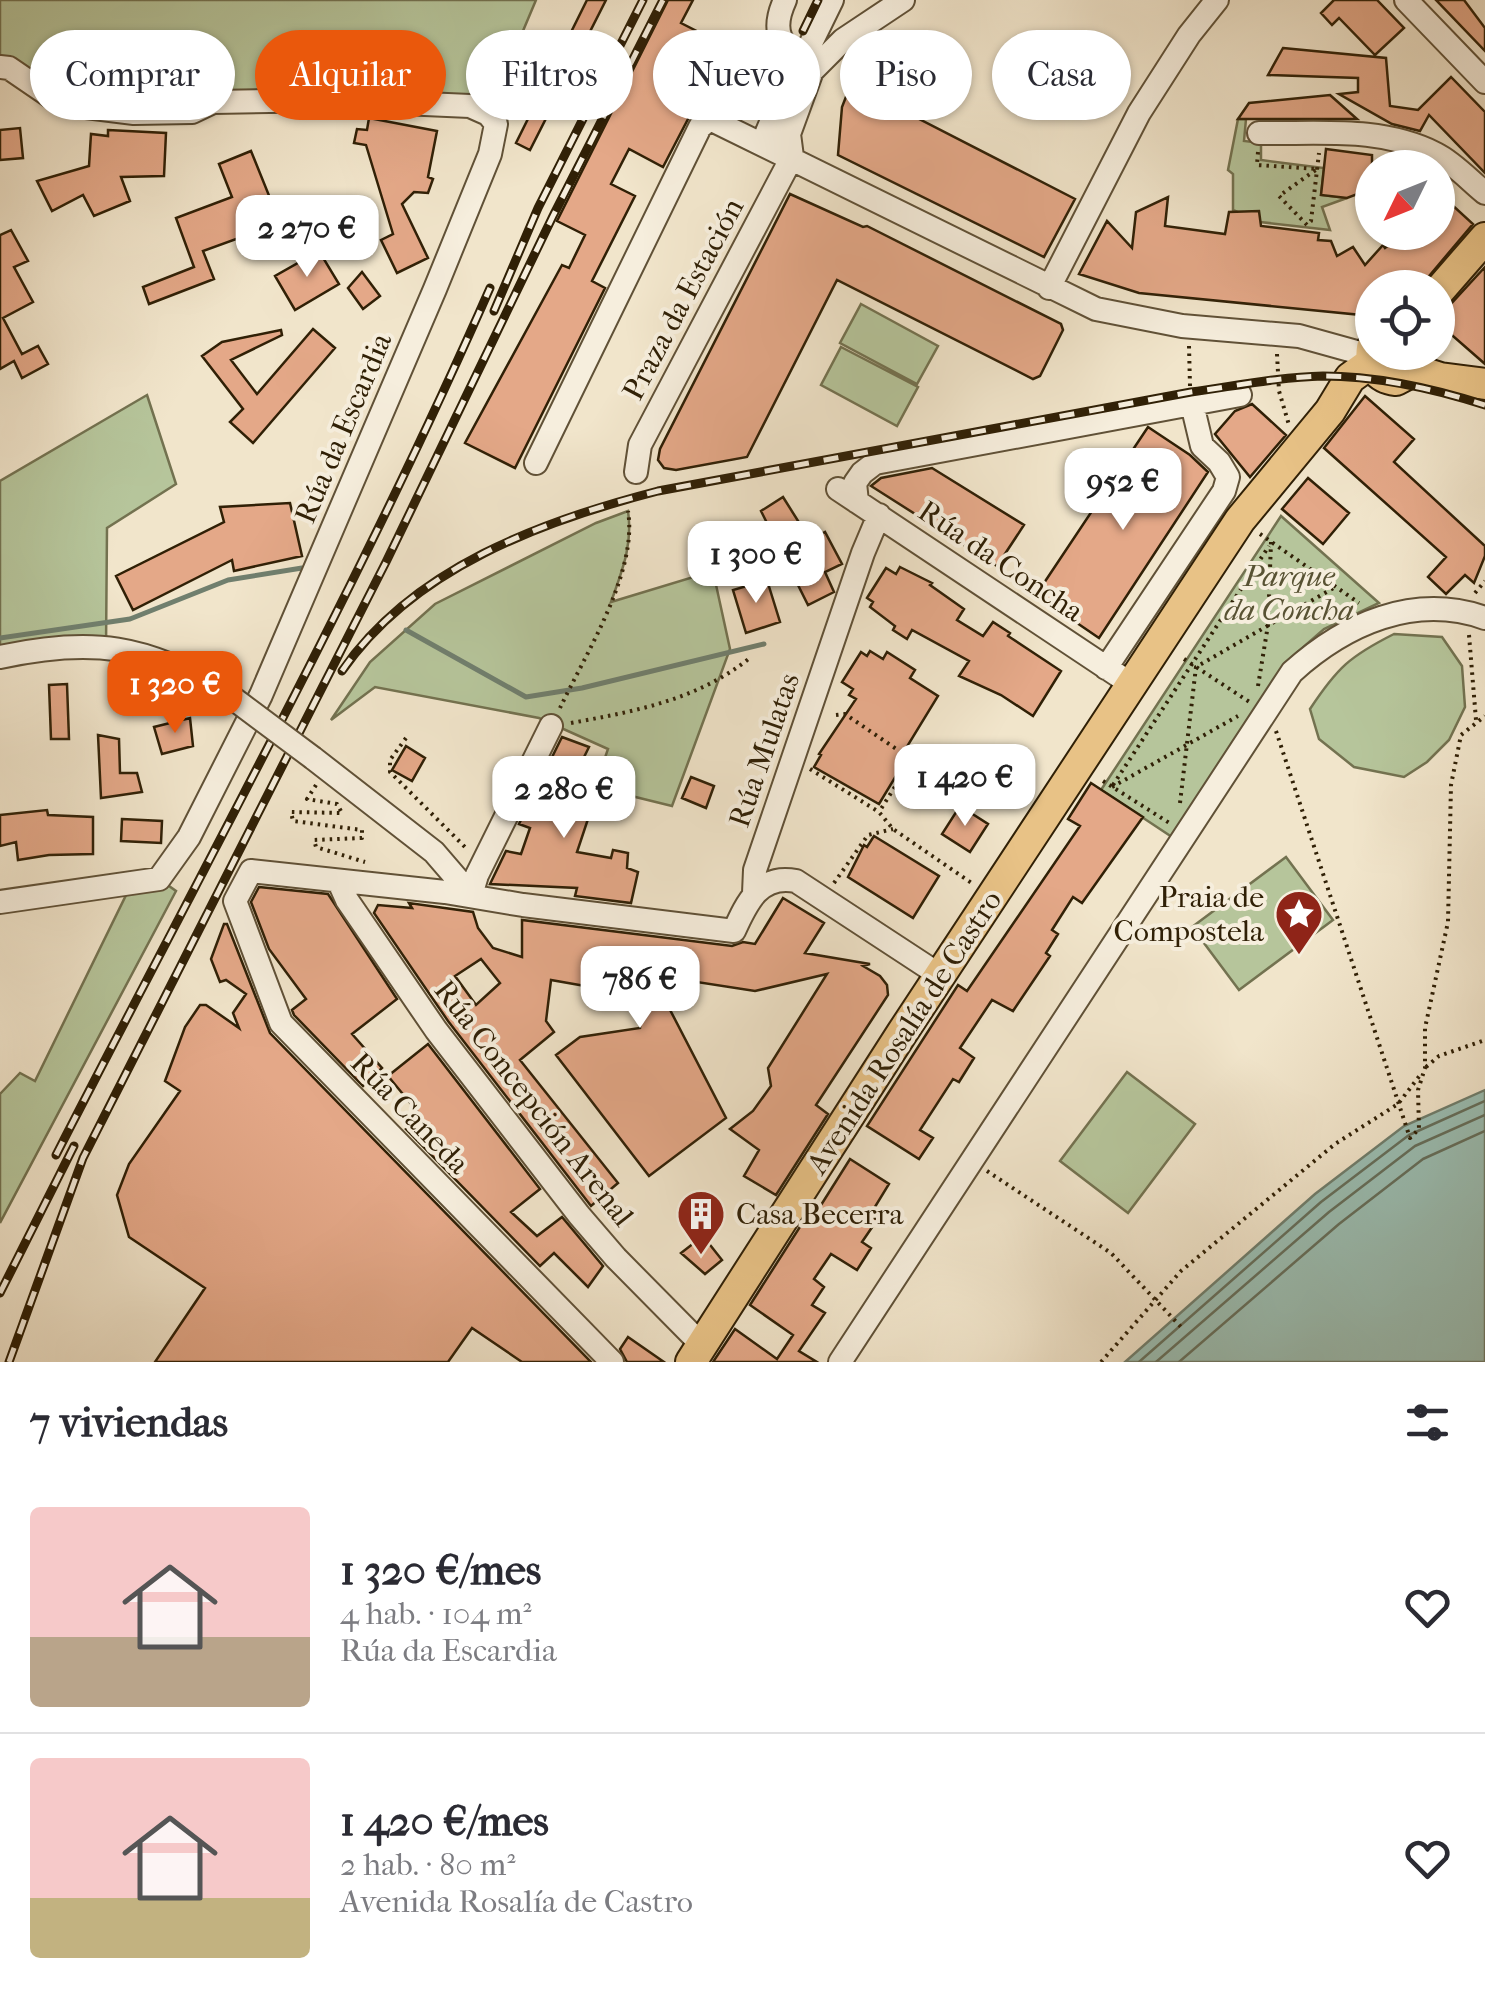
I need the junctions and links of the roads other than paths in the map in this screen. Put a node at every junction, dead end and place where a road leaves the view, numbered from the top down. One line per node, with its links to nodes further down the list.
1 (785, 0): 6 (street)
2 (832, 0): 7 (street)
3 (902, 0): 8 (street)
4 (1217, 0): 19 (street)
5 (1406, 0): 10 (street)
6 (779, 30)
7 (817, 30)
8 (820, 63)
9 (0, 67): 39 (street, Rúa da Escardia)
10 (1485, 82)
11 (712, 120): 15 (street); 28 (street)
12 (772, 120): 15 (street)
13 (794, 120): 15 (street)
14 (1259, 133): 16 (street)
15 (783, 153): 19 (street); 29 (street, Praza da Estación)
16 (1485, 193)
17 (1485, 238): 18 (main road)
18 (1455, 272)
19 (1048, 288): 20 (street)
20 (1355, 354)
21 (1359, 370): 30 (main road, Avenida Rosalía de Castro)
22 (1392, 370): 23 (main road)
23 (1411, 370)
24 (1454, 370): 25 (main road)
25 (1485, 382)
26 (1240, 395): 27 (street)
27 (1192, 404): 30 (street); 31 (street, Rúa da Concha)
28 (536, 462)
29 (636, 472)
30 (1239, 504): 34 (main road, Avenida Rosalía de Castro)
31 (879, 516): 34 (street, Rúa da Concha); 38 (street, Rúa Mulatas)
32 (1477, 616): 43 (street)
33 (0, 657): 37 (street, bridge)
34 (1118, 676): 40 (main road, Avenida Rosalía de Castro)
35 (551, 726): 37 (street)
36 (339, 882): 37 (street); 41 (street, Rúa Concepción Arenal); 42 (street, Rúa Caneda)
37 (474, 885): 38 (street)
38 (754, 892): 40 (street)
39 (0, 902)
40 (941, 976): 41 (main road, Avenida Rosalía de Castro)
41 (697, 1354)
42 (612, 1362)
43 (840, 1362)

